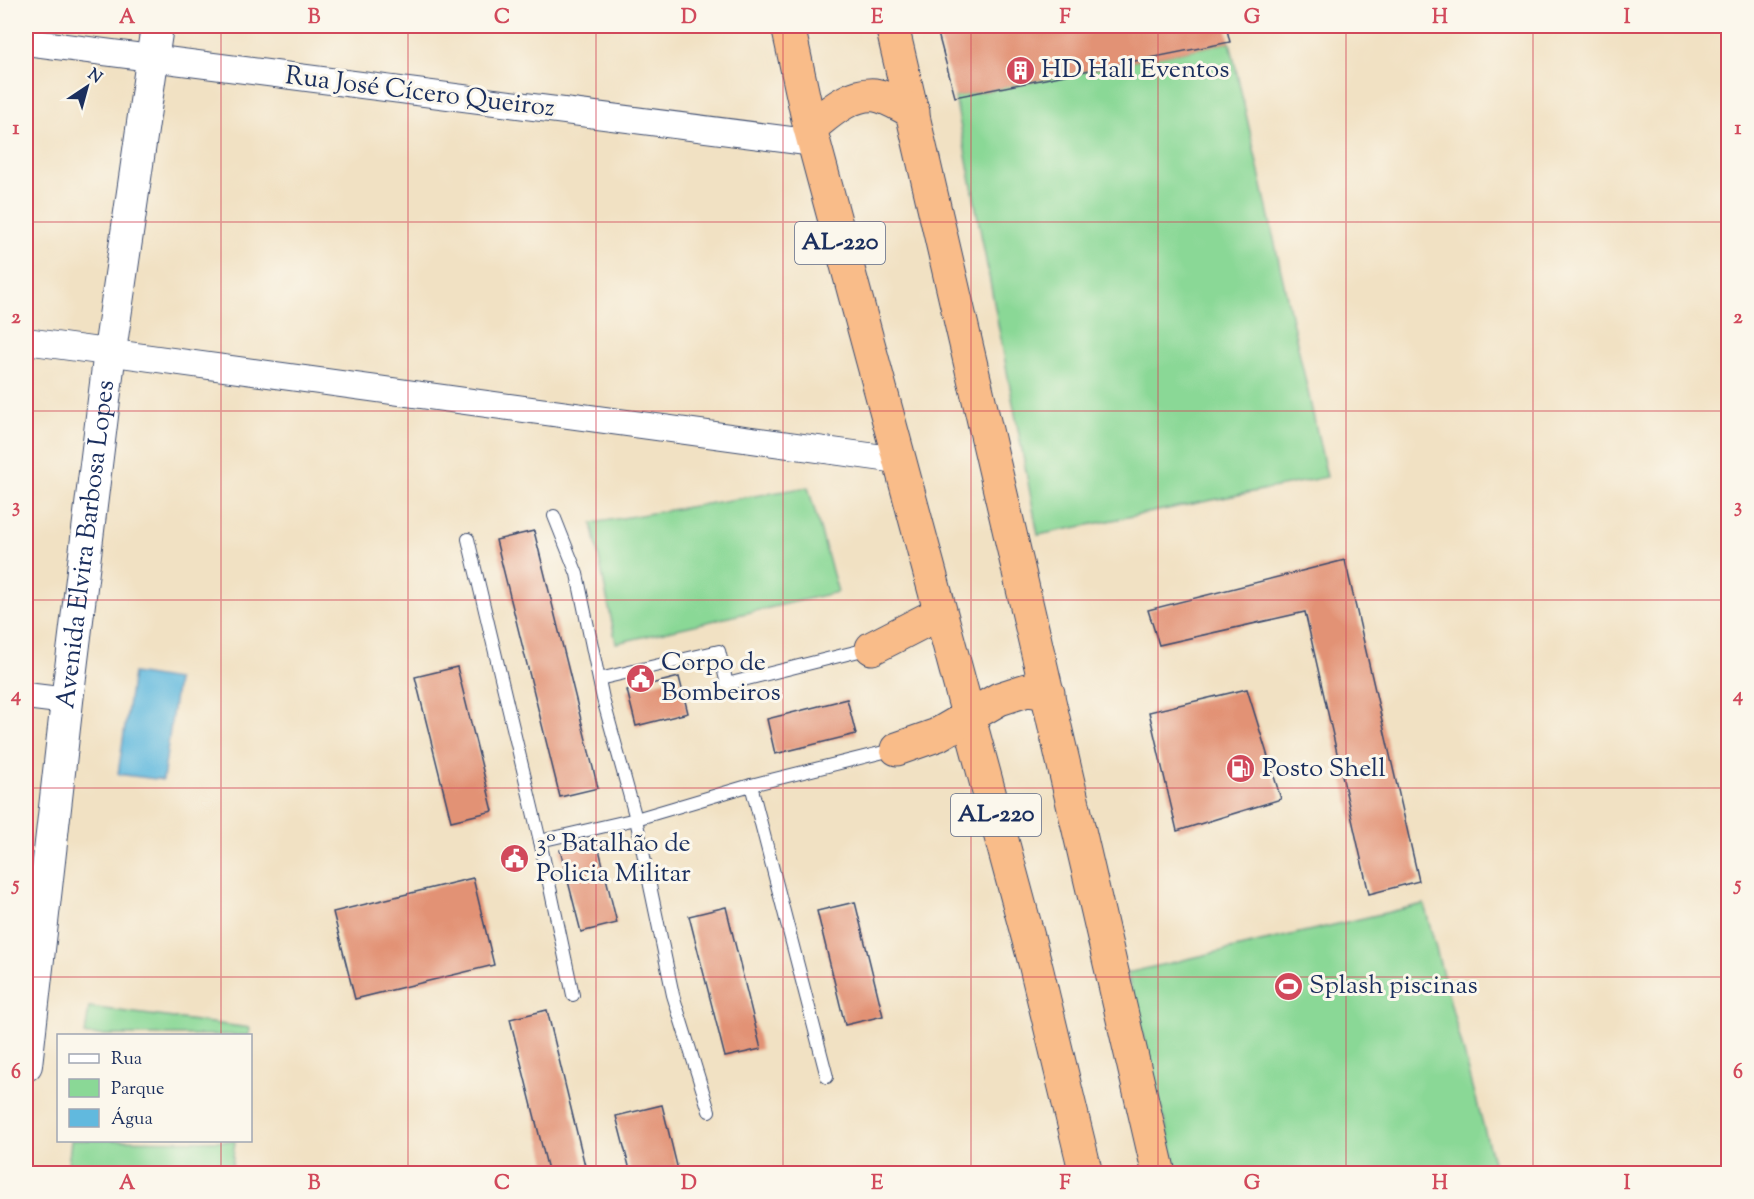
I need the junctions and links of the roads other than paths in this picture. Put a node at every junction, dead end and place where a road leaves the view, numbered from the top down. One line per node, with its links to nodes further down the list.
1 (157, 26): 5 (street, Avenida Elvira Barbosa Lopes)
2 (788, 26): 7 (highway, AL-220)
3 (892, 26): 6 (highway, AL-220)
4 (26, 42): 5 (street, Rua José Cícero Queiroz)
5 (153, 58): 7 (street, Rua José Cícero Queiroz); 9 (street, Avenida Elvira Barbosa Lopes)
6 (913, 112): 7 (highway); 16 (highway, AL-220)
7 (812, 136): 10 (highway, AL-220)
8 (26, 341): 9 (street)
9 (110, 351): 10 (street); 18 (street, Avenida Elvira Barbosa Lopes)
10 (898, 460): 13 (highway, AL-220)
11 (554, 516): 15 (lane)
12 (468, 539): 23 (lane)
13 (940, 613): 14 (highway); 19 (highway, AL-220)
14 (873, 648): 15 (lane)
15 (599, 679): 22 (lane)
16 (1048, 693): 19 (highway); 29 (highway, AL-220)
17 (26, 696): 18 (street)
18 (67, 701): 25 (street, Avenida Elvira Barbosa Lopes)
19 (970, 716): 20 (highway); 28 (highway, AL-220)
20 (897, 749): 21 (lane)
21 (751, 785): 22 (lane); 26 (lane)
22 (636, 819): 23 (lane); 27 (lane)
23 (540, 841): 24 (lane)
24 (573, 995)
25 (27, 1048)
26 (827, 1077)
27 (709, 1111)
28 (1086, 1173)
29 (1159, 1173)

